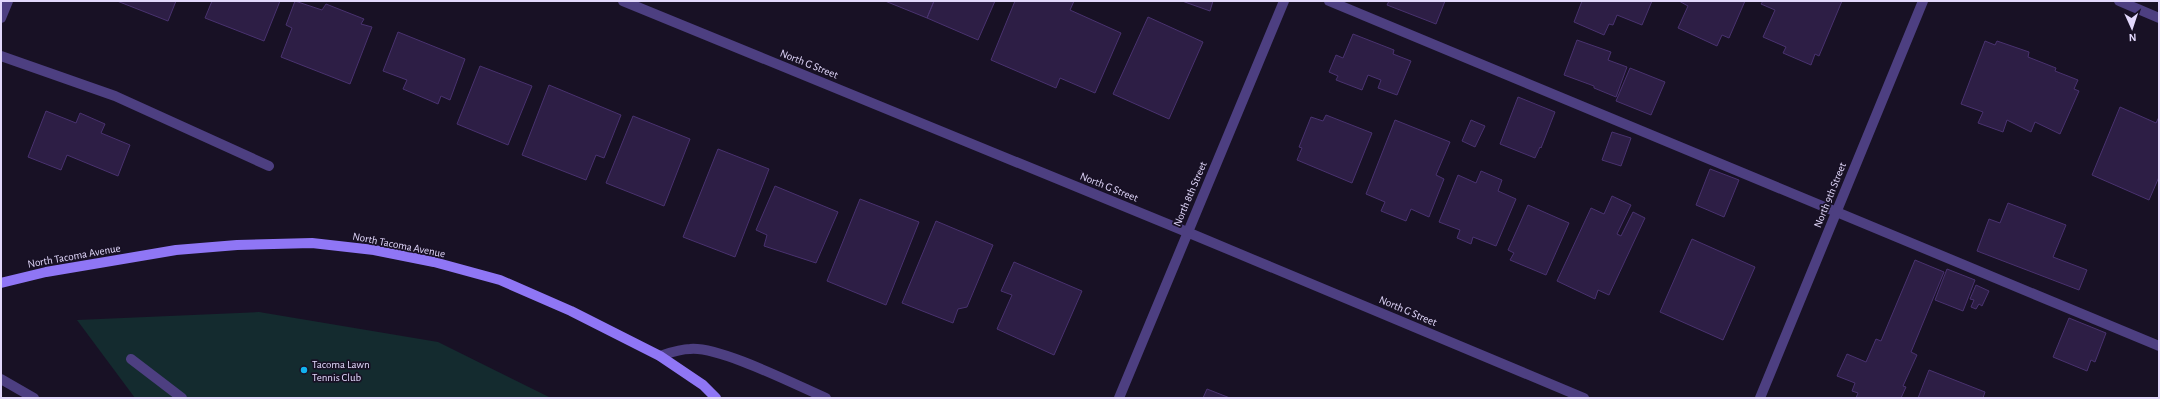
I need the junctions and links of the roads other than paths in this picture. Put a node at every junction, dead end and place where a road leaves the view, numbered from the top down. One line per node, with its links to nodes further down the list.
1 (8, 1): 7 (street)
2 (623, 1): 12 (street, North G Street)
3 (1284, 1): 12 (street, North 8th Street)
4 (1329, 1): 11 (street)
5 (1923, 1): 11 (street, North 9th Street)
6 (2119, 1): 8 (street)
7 (1, 18)
8 (2159, 18)
9 (1, 56): 10 (street)
10 (269, 166)
11 (1836, 212): 14 (street); 24 (street, North 9th Street)
12 (1187, 232): 22 (street, North 8th Street); 23 (street, North G Street)
13 (1, 283): 15 (street, North Tacoma Avenue)
14 (2159, 346)
15 (660, 356): 20 (street, North Tacoma Avenue); 21 (street)
16 (131, 359): 19 (street)
17 (1, 379): 18 (street)
18 (34, 398)
19 (182, 398)
20 (716, 398)
21 (826, 398)
22 (1119, 398)
23 (1584, 398)
24 (1760, 398)

